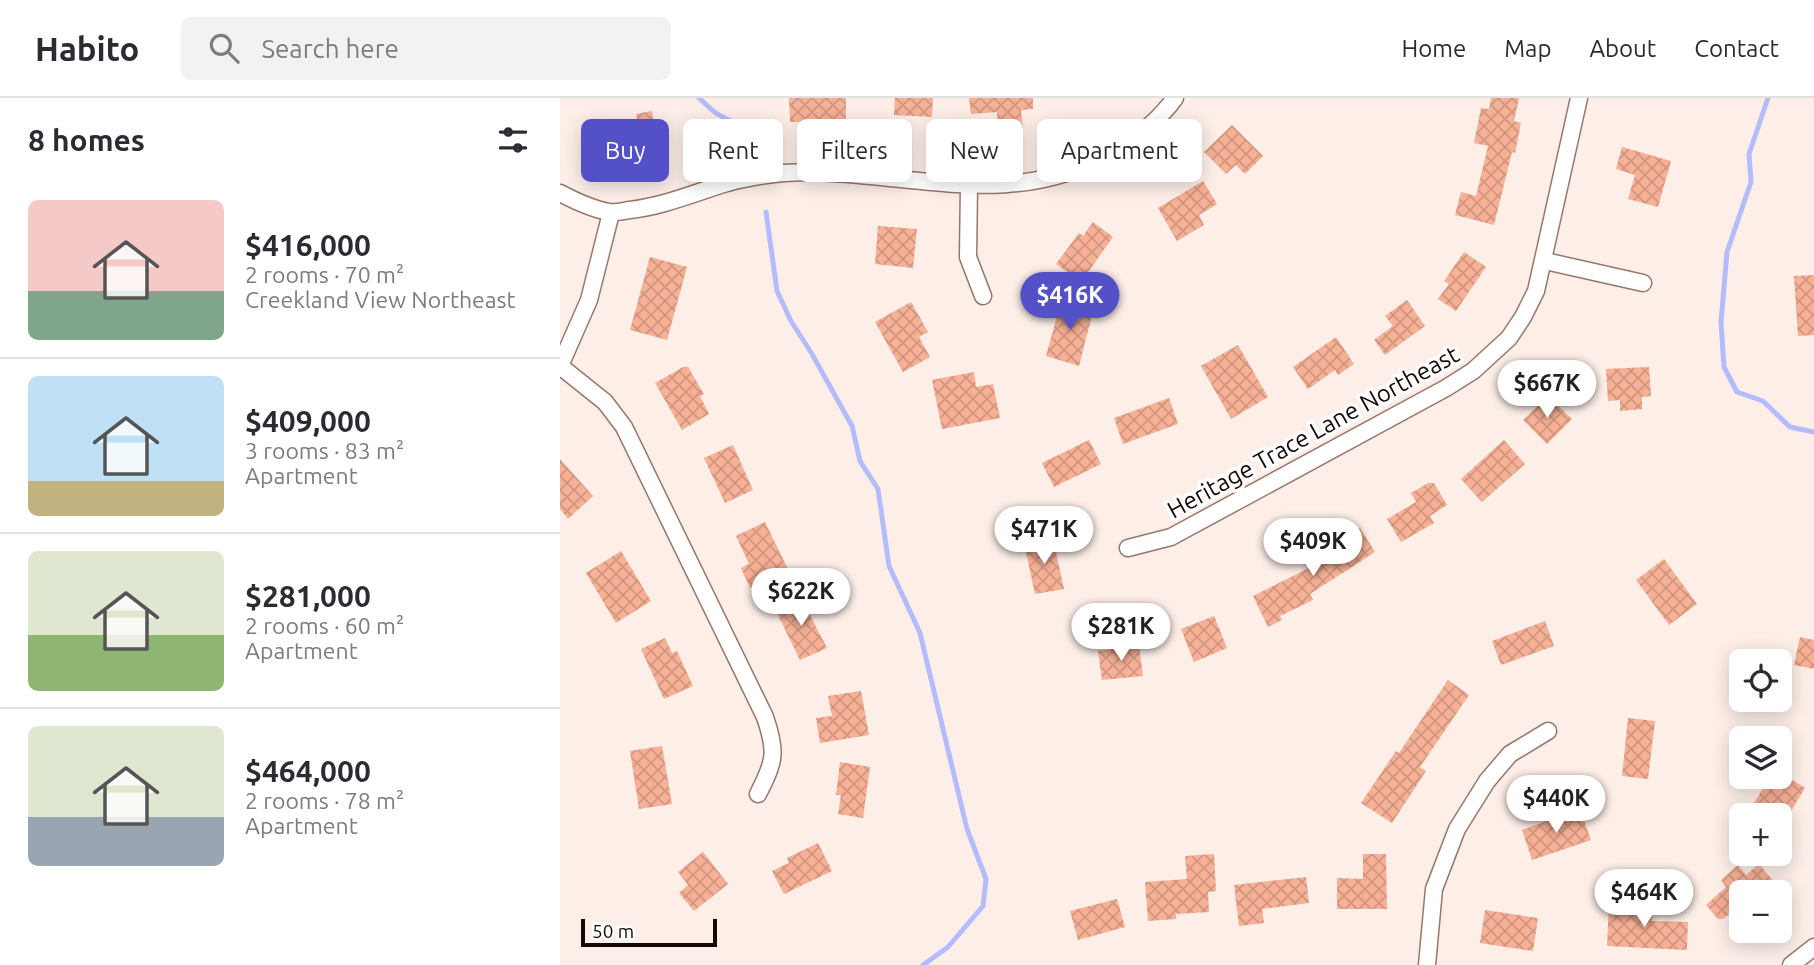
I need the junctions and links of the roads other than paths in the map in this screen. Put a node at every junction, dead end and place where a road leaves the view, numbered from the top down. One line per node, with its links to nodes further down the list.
1 (1175, 98): 3 (street)
2 (1579, 98): 6 (street, Heritage Trace Lane Northeast)
3 (969, 185): 5 (street); 8 (street)
4 (560, 193): 5 (street)
5 (611, 213): 9 (street)
6 (1545, 261): 7 (street); 10 (street, Heritage Trace Lane Northeast)
7 (1643, 283)
8 (983, 296)
9 (560, 366): 12 (street)
10 (1128, 548)
11 (1548, 731): 14 (street)
12 (758, 794)
13 (1814, 947): 15 (street)
14 (1427, 965)
15 (1793, 965)

